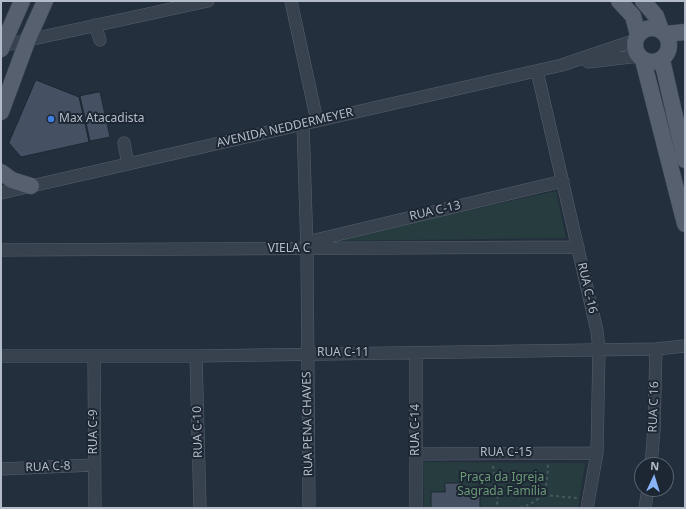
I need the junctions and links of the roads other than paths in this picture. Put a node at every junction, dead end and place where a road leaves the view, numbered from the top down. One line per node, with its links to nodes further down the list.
1 (22, 1): 14 (main road)
2 (45, 1): 10 (main road)
3 (208, 1): 7 (street)
4 (291, 1): 19 (street)
5 (619, 1): 9 (main road)
6 (644, 1): 13 (main road)
7 (95, 25): 10 (street); 11 (street)
8 (685, 32): 13 (main road)
9 (637, 37): 13 (main road); 15 (main road); 16 (street, AVENIDA NEDDERMEYER)
10 (28, 39): 14 (street); 18 (main road)
11 (100, 40)
12 (685, 42): 13 (main road)
13 (665, 43): 15 (main road); 22 (main road)
14 (1, 47)
15 (641, 58): 16 (street, AVENIDA NEDDERMEYER); 28 (main road)
16 (569, 64): 17 (street, AVENIDA NEDDERMEYER)
17 (537, 71): 19 (street, AVENIDA NEDDERMEYER); 25 (street, RUA C-16)
18 (1, 112)
19 (317, 121): 20 (street, AVENIDA NEDDERMEYER)
20 (303, 124): 23 (street, AVENIDA NEDDERMEYER); 30 (street, RUA PENA CHAVES)
21 (124, 143): 23 (street)
22 (685, 160)
23 (128, 164): 26 (street, AVENIDA NEDDERMEYER)
24 (1, 172): 26 (main road)
25 (563, 181): 30 (street, RUA C-13); 31 (street, RUA C-16)
26 (31, 186): 27 (street, AVENIDA NEDDERMEYER)
27 (1, 193)
28 (682, 195): 29 (main road)
29 (685, 224)
30 (307, 245): 31 (street, VIELA C); 32 (street, VIELA C); 37 (street, RUA PENA CHAVES)
31 (578, 247): 35 (street, RUA C-16)
32 (1, 250)
33 (685, 346): 34 (street, RUA C-11)
34 (656, 348): 35 (street, RUA C-11); 43 (street, RUA C 16)
35 (599, 349): 36 (street, RUA C-11); 41 (street, RUA C-16)
36 (416, 353): 37 (street, RUA C-11); 42 (street, RUA C-14)
37 (307, 354): 40 (street, RUA C-11); 50 (street, RUA PENA CHAVES)
38 (1, 356): 39 (street, RUA C-11)
39 (94, 356): 40 (street, RUA C-11); 44 (street, RUA C-9)
40 (196, 356): 49 (street, RUA C-10)
41 (597, 453): 42 (street, RUA C-15); 47 (street, RUA C-16)
42 (416, 454): 51 (street, RUA C-14)
43 (652, 457)
44 (94, 465): 45 (street, RUA C-8); 48 (street, RUA C-9)
45 (1, 469)
46 (647, 497): 52 (street)
47 (588, 503)
48 (95, 508)
49 (200, 508)
50 (309, 508)
51 (416, 508)
52 (645, 508)

